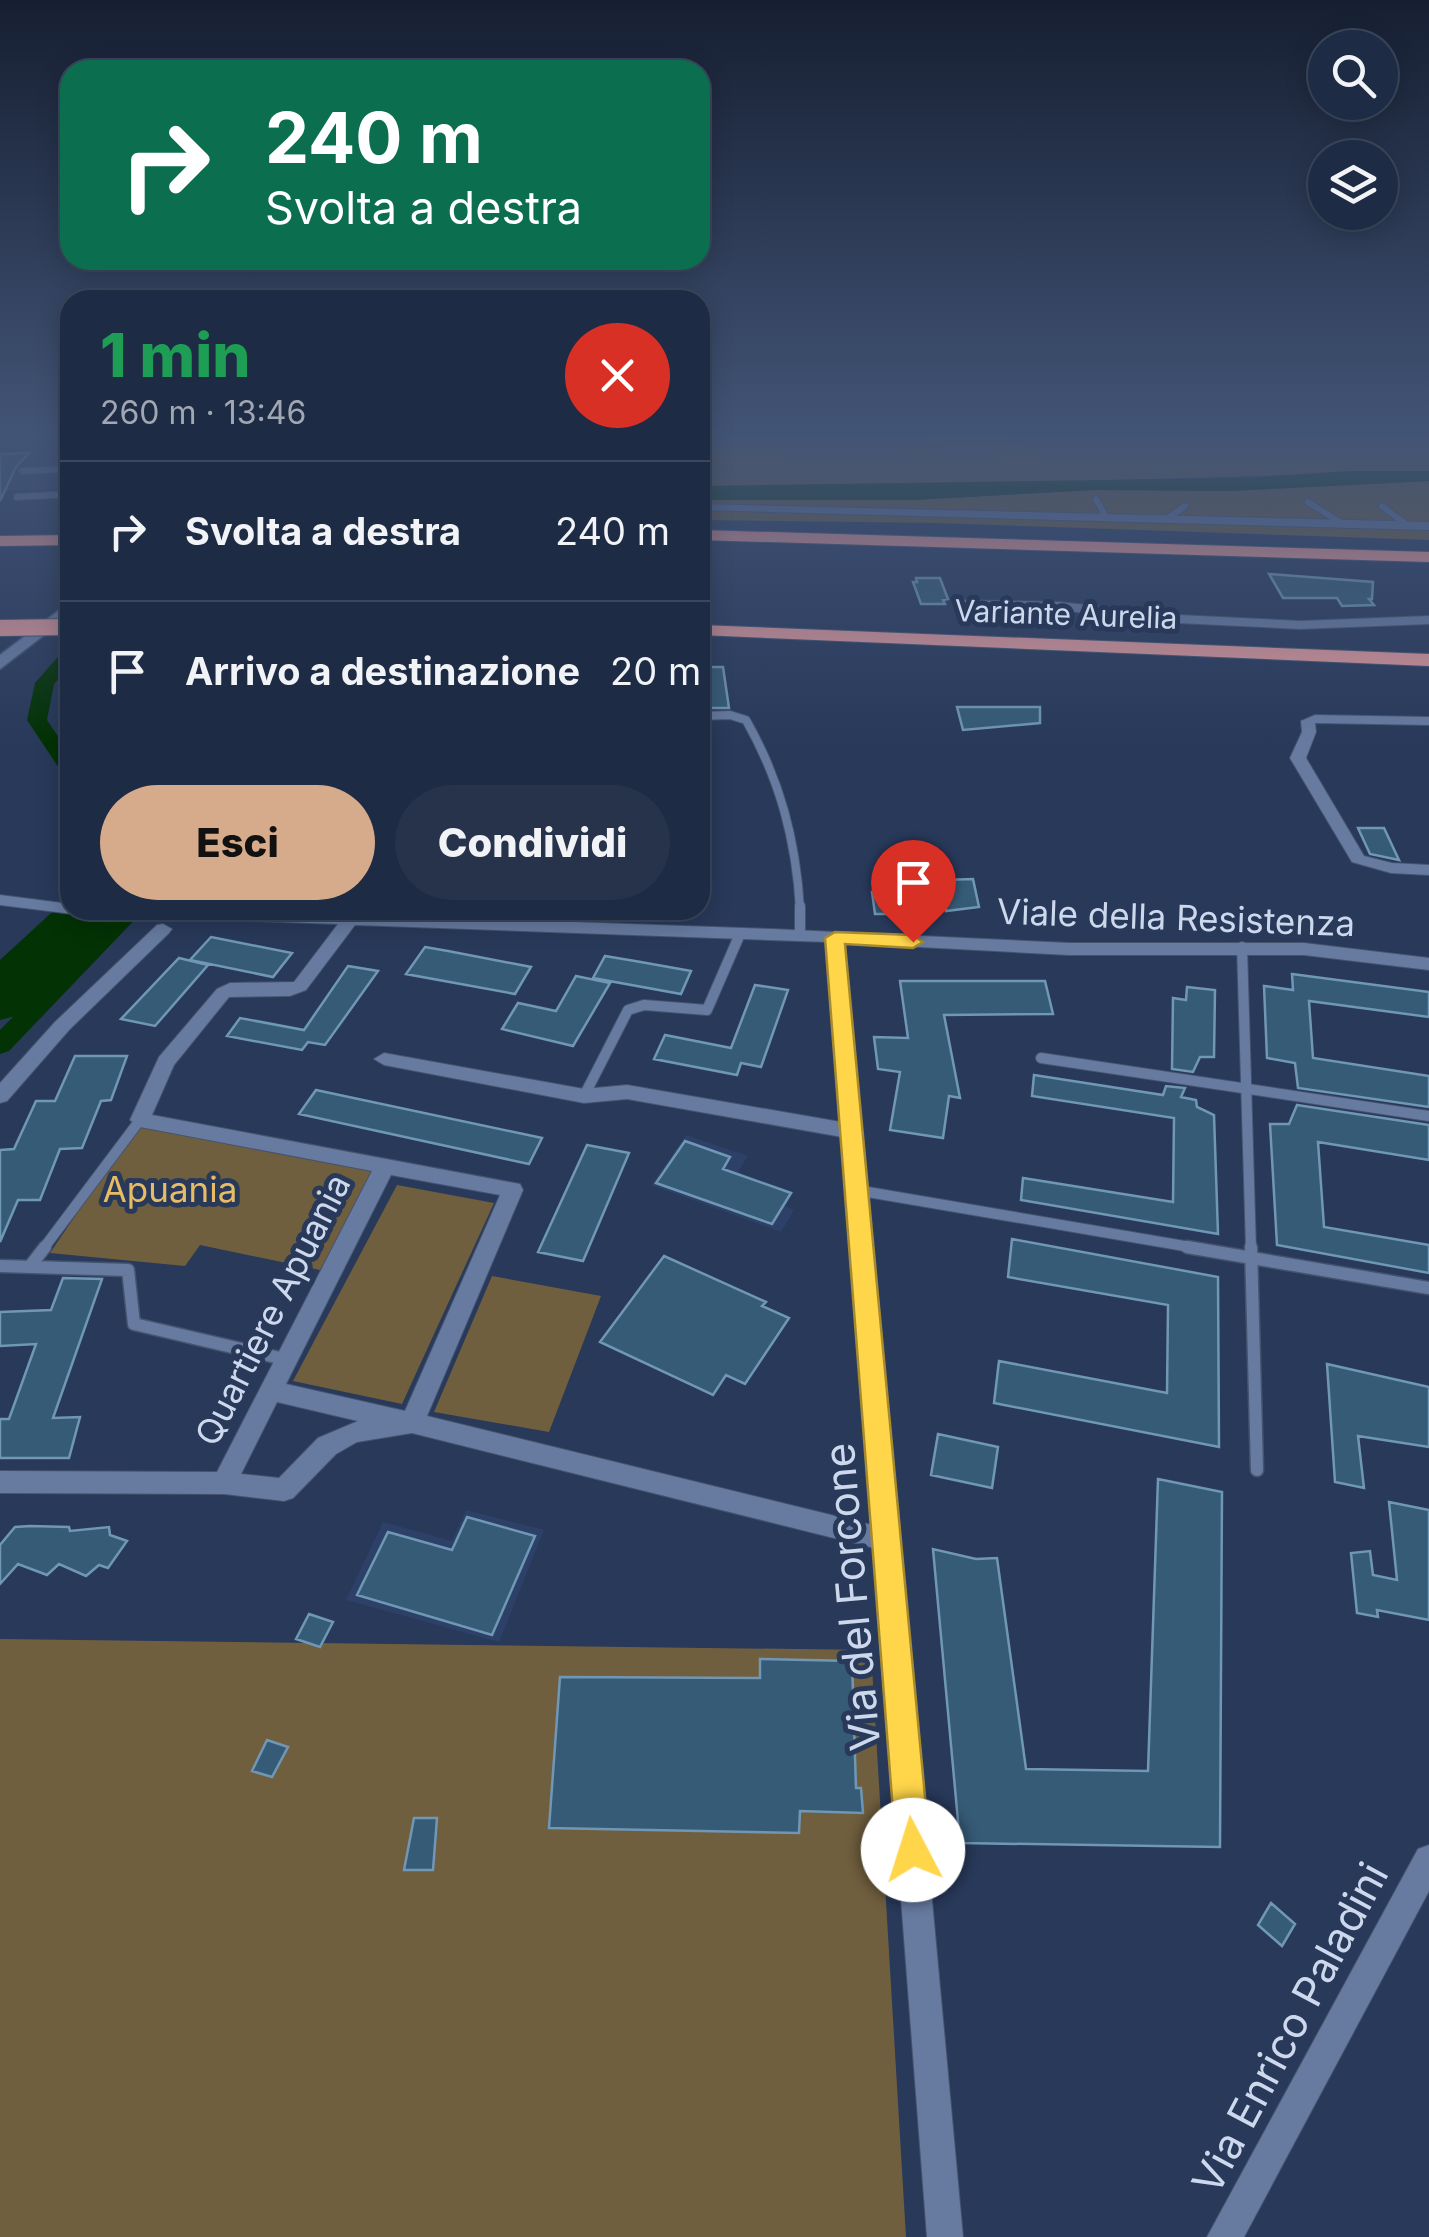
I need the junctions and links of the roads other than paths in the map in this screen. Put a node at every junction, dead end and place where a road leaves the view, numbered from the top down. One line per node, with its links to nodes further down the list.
1 (746, 536): 6 (highway)
2 (1061, 536): 5 (highway)
3 (60, 540): 4 (highway)
4 (0, 541)
5 (1429, 547)
6 (1429, 557)
7 (961, 604): 11 (street)
8 (60, 614): 20 (main road)
9 (0, 618): 10 (highway)
10 (60, 618)
11 (1429, 620)
12 (710, 621): 14 (highway, Variante Aurelia)
13 (60, 627): 15 (highway, bridge)
14 (773, 627): 16 (highway, Variante Aurelia); 17 (highway, Variante Aurelia)
15 (0, 628)
16 (710, 630)
17 (863, 631): 18 (highway, Variante Aurelia); 19 (highway, Variante Aurelia)
18 (1429, 650)
19 (1429, 660)
20 (0, 664)
21 (710, 716): 34 (lane)
22 (1429, 722): 23 (street)
23 (1429, 870)
24 (0, 891): 26 (street)
25 (0, 900): 26 (street)
26 (20, 904): 27 (street)
27 (60, 908)
28 (149, 920): 32 (street, Viale della Resistenza)
29 (371, 920): 31 (street, Viale della Resistenza)
30 (489, 920): 33 (street, Viale della Resistenza)
31 (350, 921): 32 (street, Viale della Resistenza); 44 (street)
32 (163, 922): 41 (street)
33 (740, 934): 34 (street, Viale della Resistenza); 42 (lane)
34 (800, 936): 35 (street, Viale della Resistenza)
35 (835, 938): 36 (street, Viale della Resistenza); 45 (street, Via del Forcone)
36 (1242, 947): 37 (street, Viale della Resistenza); 40 (lane)
37 (1429, 964)
38 (1041, 1058): 40 (lane)
39 (384, 1060): 42 (street)
40 (1246, 1089): 43 (lane); 48 (lane)
41 (0, 1096)
42 (584, 1096): 45 (street)
43 (1429, 1116)
44 (140, 1120): 46 (street, Quartiere Apuania); 49 (lane)
45 (850, 1131): 47 (street, Via del Forcone)
46 (384, 1168): 52 (street, Quartiere Apuania); 54 (street, Quartiere Apuania)
47 (856, 1190): 48 (lane); 58 (street, Via del Forcone)
48 (1251, 1258): 51 (lane); 55 (lane)
49 (31, 1265): 50 (lane); 52 (lane)
50 (0, 1266)
51 (1429, 1288)
52 (284, 1359): 53 (street, Quartiere Apuania)
53 (270, 1391): 54 (street); 57 (street, Quartiere Apuania)
54 (412, 1423): 57 (street, Quartiere Apuania); 58 (street, Quartiere Apuania)
55 (1257, 1470)
56 (0, 1482): 57 (street, Quartiere Apuania)
57 (224, 1483)
58 (887, 1540): 60 (street, Via del Forcone)
59 (1429, 1860): 61 (street, Via Enrico Paladini)
60 (945, 2237)
61 (1225, 2237)

